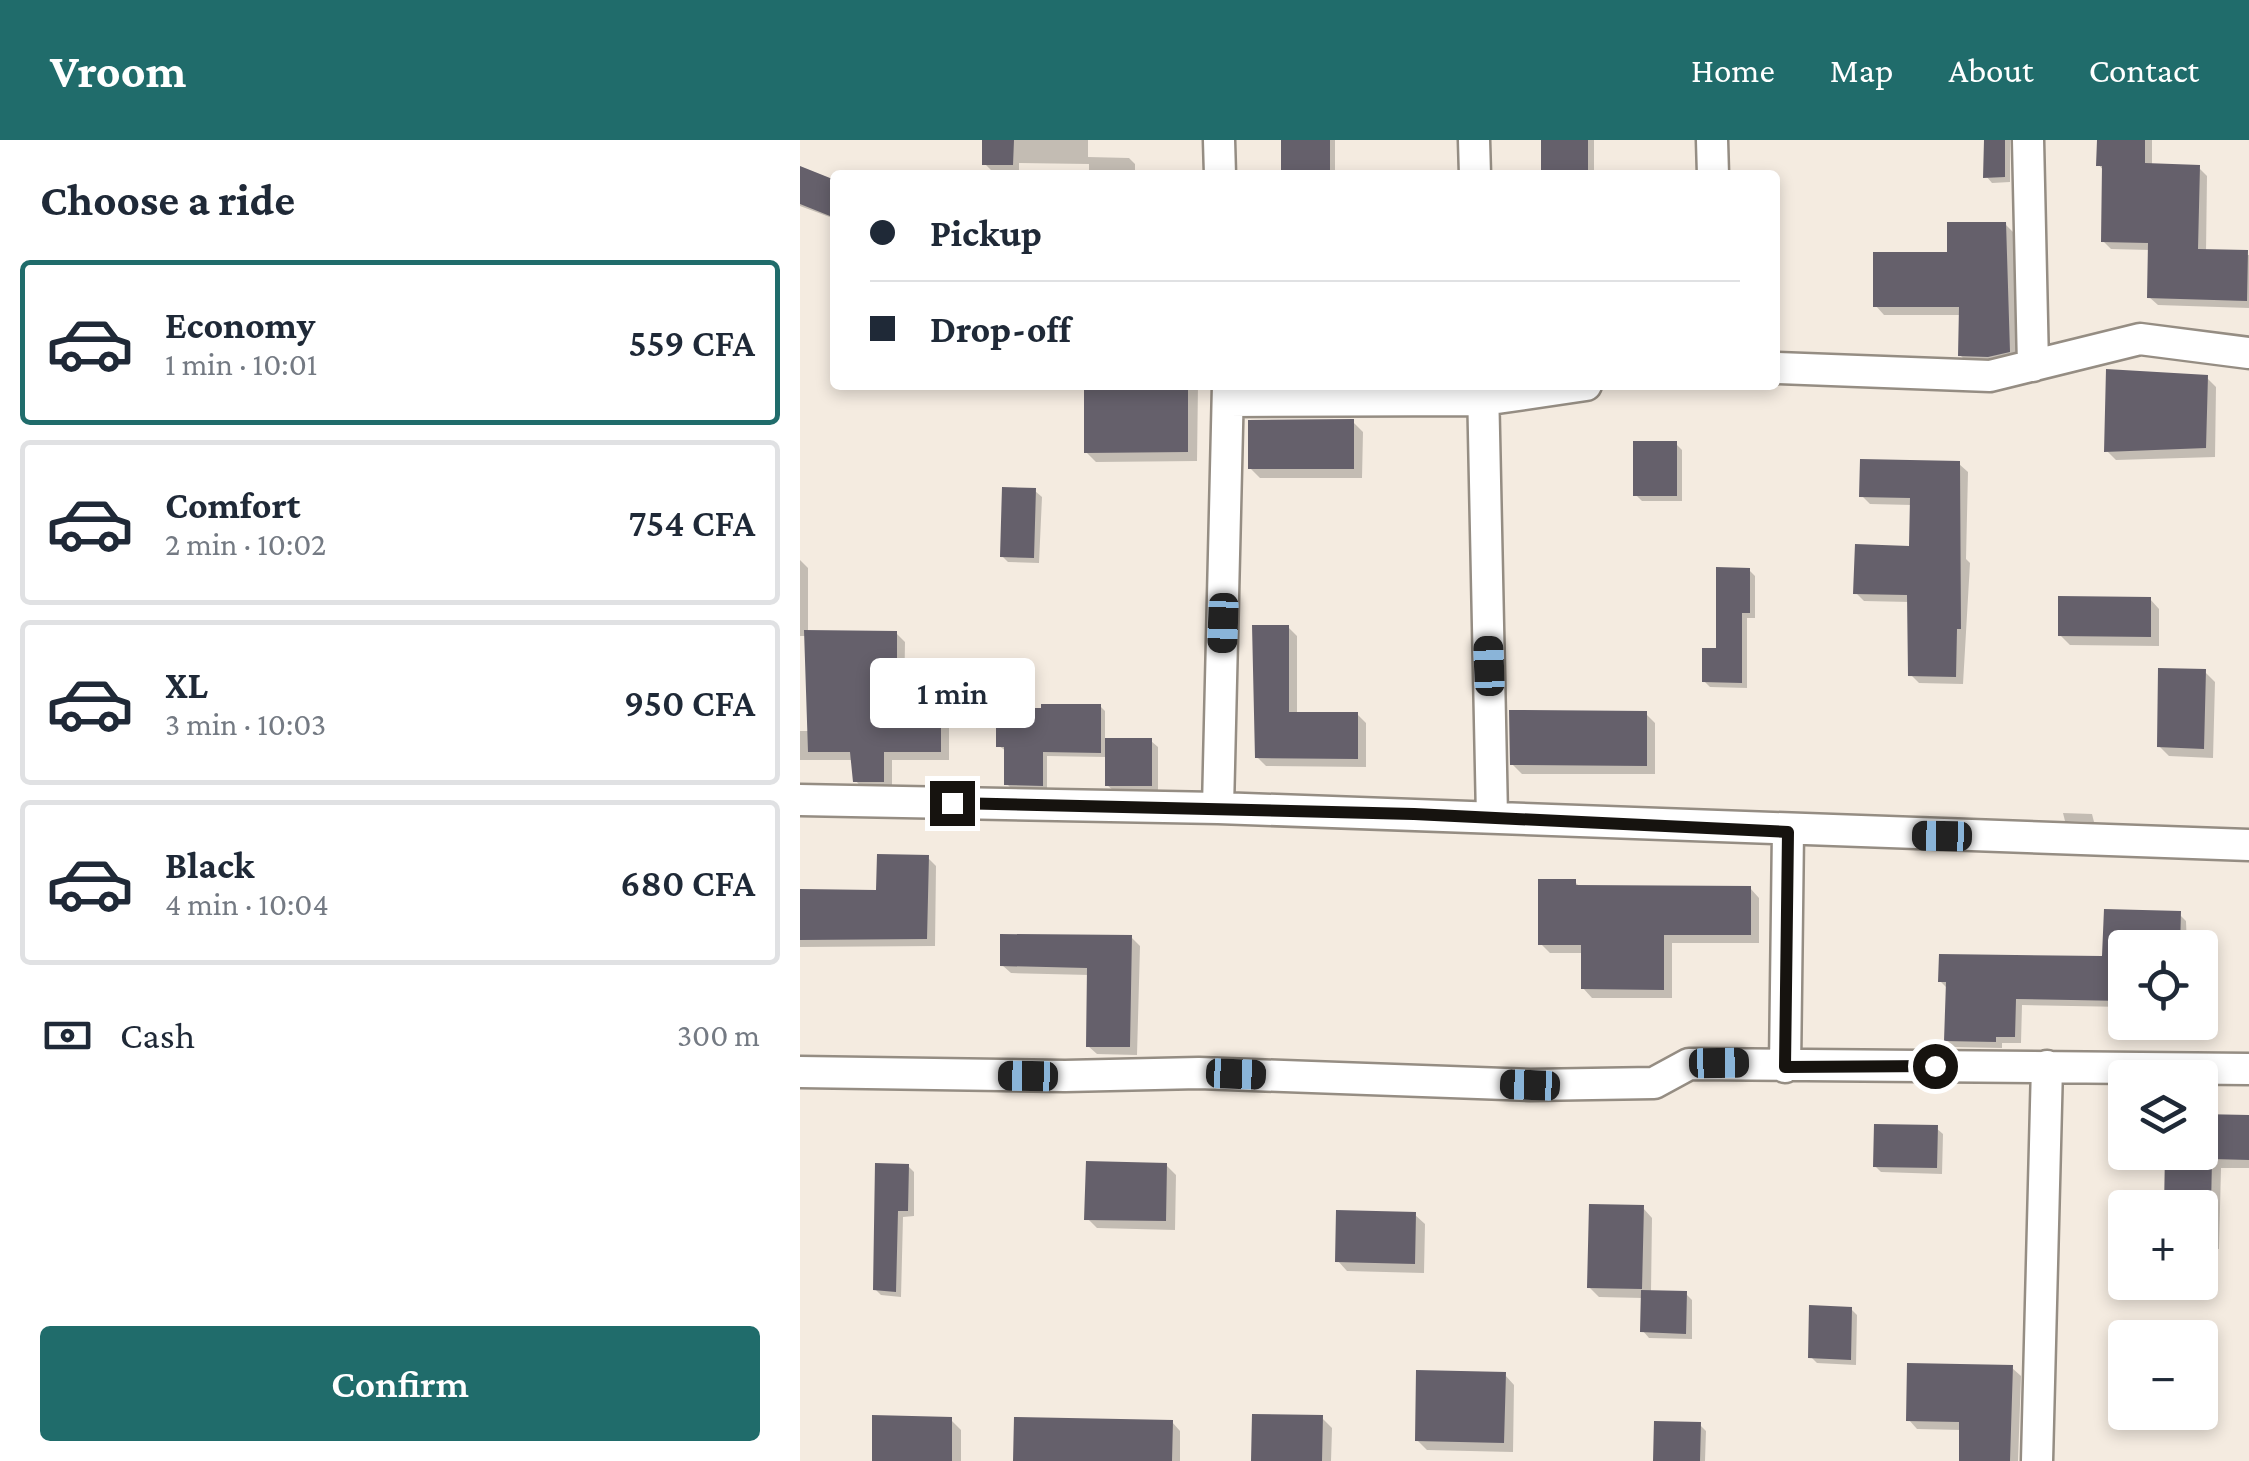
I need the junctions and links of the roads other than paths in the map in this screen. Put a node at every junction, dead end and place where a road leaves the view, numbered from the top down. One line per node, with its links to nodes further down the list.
1 (1219, 140): 5 (street)
2 (1474, 140): 6 (street)
3 (1712, 140): 7 (street)
4 (2028, 140): 9 (street)
5 (1220, 170)
6 (1475, 170)
7 (1713, 170)
8 (2249, 353): 9 (street)
9 (2032, 366): 10 (street)
10 (1780, 368)
11 (1522, 390): 13 (street)
12 (1228, 393): 13 (street); 15 (street)
13 (1483, 393): 16 (street)
14 (800, 800): 15 (street)
15 (1218, 808): 16 (street)
16 (1492, 817): 17 (street)
17 (1788, 832): 18 (street); 20 (street)
18 (2249, 845)
19 (2047, 1066): 20 (street); 21 (street); 23 (street)
20 (1785, 1067): 22 (street)
21 (2249, 1068)
22 (800, 1072)
23 (2037, 1461)

